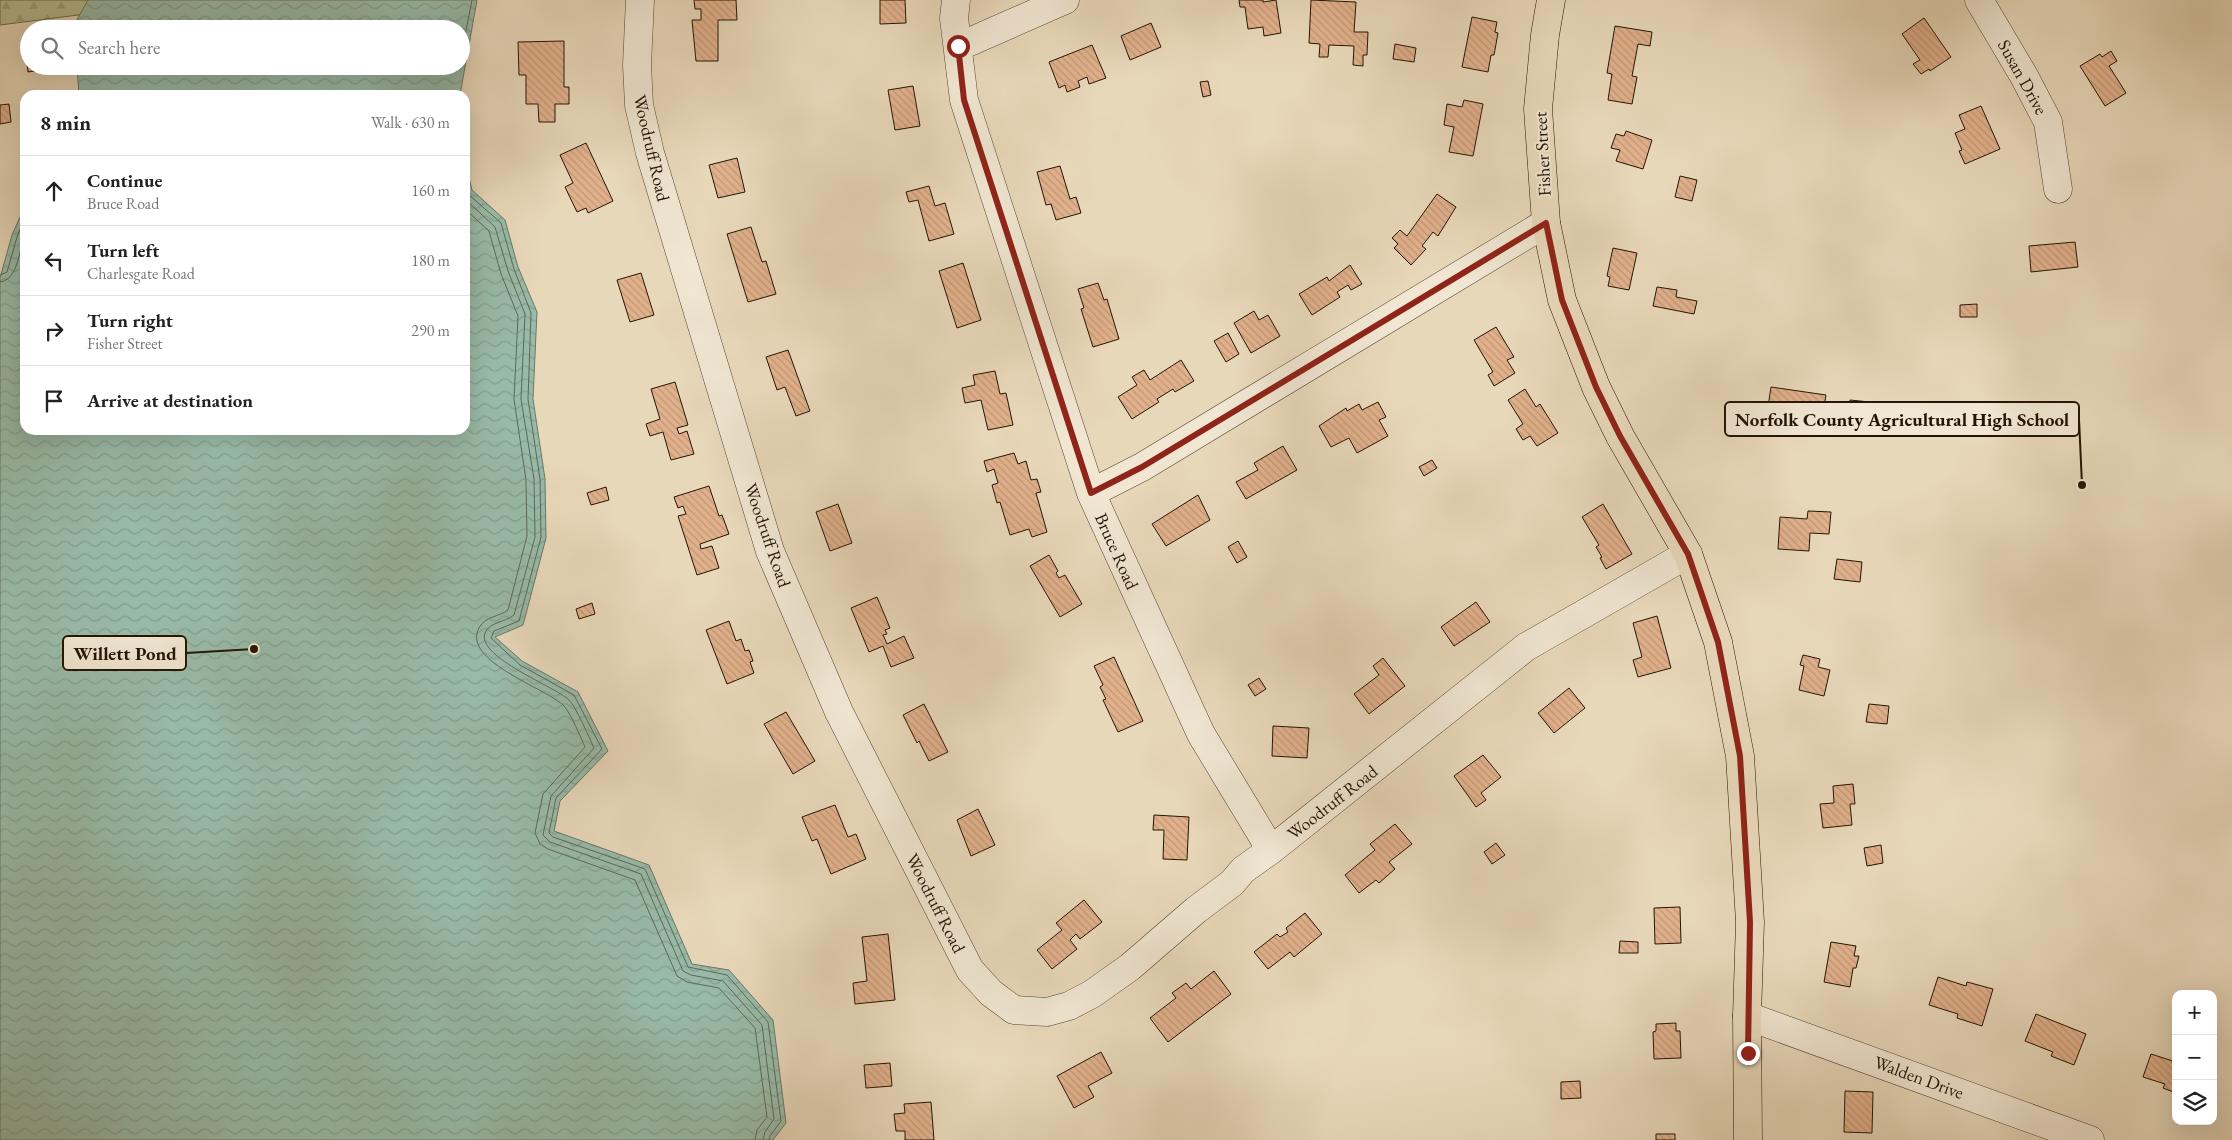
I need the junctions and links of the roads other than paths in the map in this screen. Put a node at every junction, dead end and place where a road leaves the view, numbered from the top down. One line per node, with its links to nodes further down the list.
1 (640, 0): 11 (street, Woodruff Road)
2 (956, 0): 6 (street, Bruce Road)
3 (1065, 0): 6 (street)
4 (1551, 0): 8 (main road, Fisher Street)
5 (1978, 0): 7 (street, Susan Drive)
6 (958, 46): 9 (street, Bruce Road)
7 (2058, 188)
8 (1546, 223): 9 (street); 10 (main road, Fisher Street)
9 (1091, 493): 11 (street, Bruce Road)
10 (1688, 554): 11 (street, Woodruff Road); 12 (main road, Fisher Street)
11 (1271, 850)
12 (1747, 1016): 13 (main road, Fisher Street); 14 (street, Walden Drive)
13 (1748, 1140)
14 (2090, 1140)

